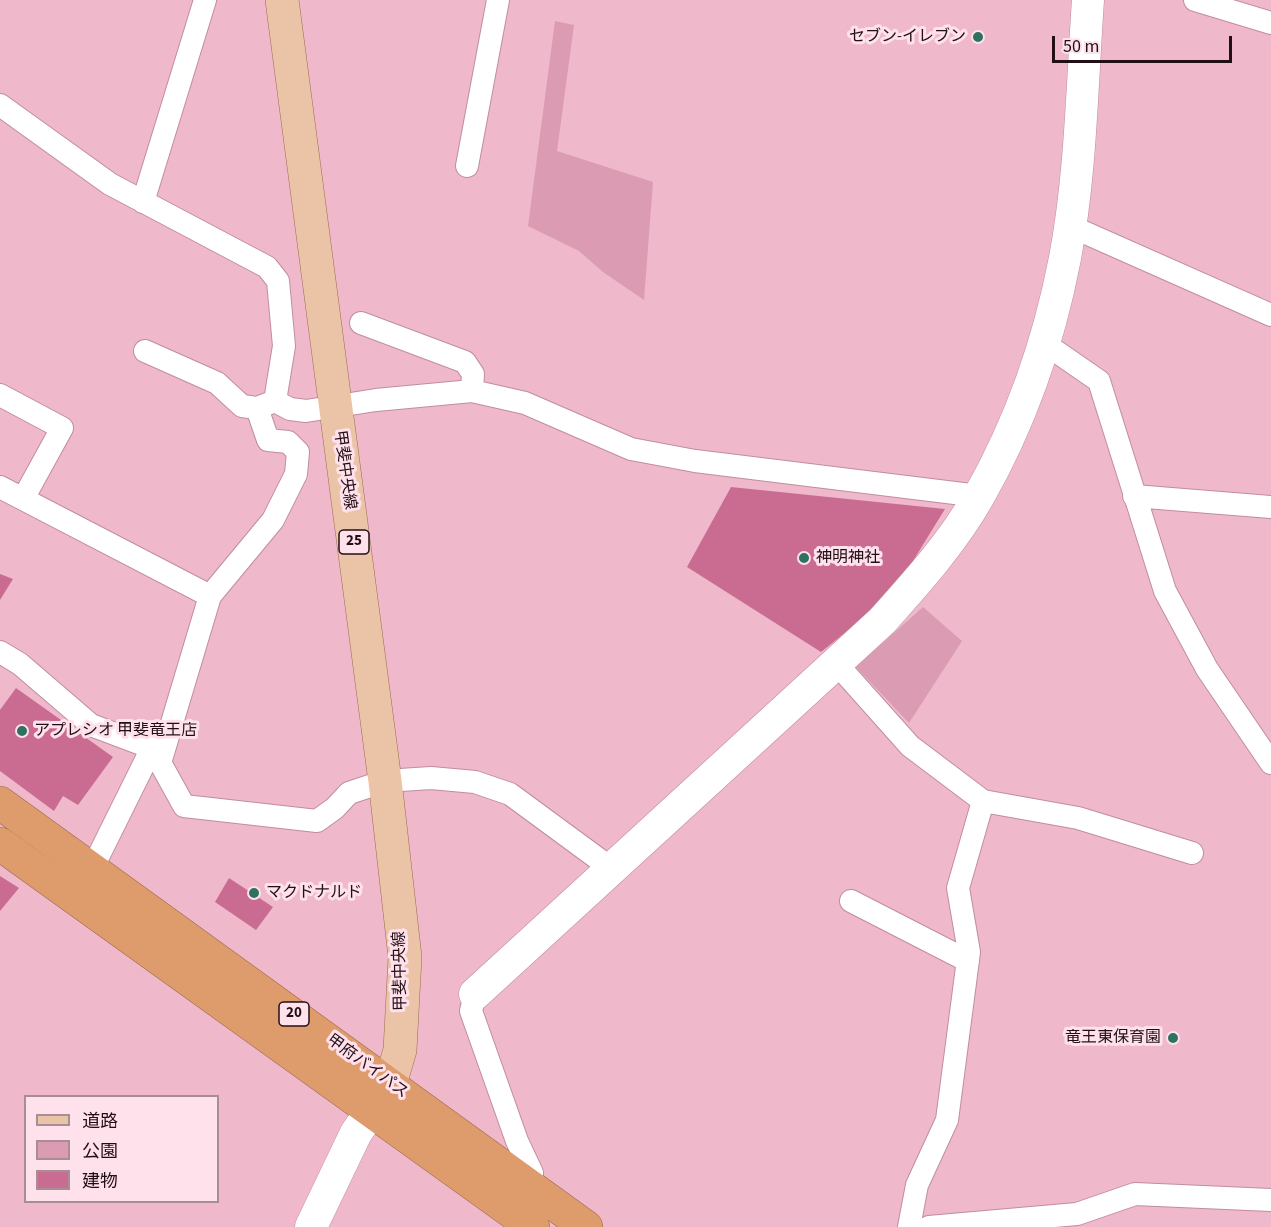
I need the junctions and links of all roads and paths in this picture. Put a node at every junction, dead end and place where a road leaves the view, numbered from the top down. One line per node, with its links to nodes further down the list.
1 (205, 0): 9 (street)
2 (282, 0): 18 (main road, 甲斐中央線 / 25)
3 (498, 0): 8 (street)
4 (1088, 0): 10 (street)
5 (1195, 0): 6 (street)
6 (1271, 23)
7 (0, 105): 9 (street)
8 (467, 166)
9 (143, 202): 17 (street)
10 (1070, 226): 11 (street); 13 (street)
11 (1271, 315)
12 (361, 323): 15 (street)
13 (1044, 343): 20 (street); 21 (street)
14 (145, 351): 17 (street)
15 (472, 391): 18 (street); 20 (street)
16 (0, 394): 22 (street)
17 (266, 405): 18 (street); 24 (street)
18 (336, 406): 29 (main road, 甲斐中央線 / 25)
19 (0, 487): 22 (street)
20 (979, 496): 26 (street)
21 (1134, 496): 23 (street); 28 (street)
22 (23, 499): 24 (street)
23 (1271, 507)
24 (210, 596): 27 (street)
25 (0, 652): 27 (street)
26 (836, 663): 30 (street); 35 (street)
27 (156, 756): 29 (street); 34 (street)
28 (1271, 763)
29 (386, 781): 35 (street); 39 (main road, 甲斐中央線 / 25)
30 (983, 801): 33 (street); 37 (street)
31 (0, 803): 34 (highway, 甲府バイパス / 20)
32 (0, 844): 40 (highway, 甲府バイパス / 20)
33 (1192, 853)
34 (92, 869): 39 (highway, 甲府バイパス / 20)
35 (612, 869): 38 (street)
36 (851, 901): 37 (street)
37 (968, 961): 46 (street)
38 (475, 994): 41 (street)
39 (390, 1084): 40 (street); 41 (highway, 甲府バイパス / 20)
40 (371, 1110): 43 (street); 44 (highway, 甲府バイパス / 20)
41 (529, 1187): 45 (highway, 甲府バイパス / 20)
42 (1271, 1200): 47 (street)
43 (311, 1227)
44 (533, 1227)
45 (586, 1227)
46 (909, 1227)
47 (929, 1227)

